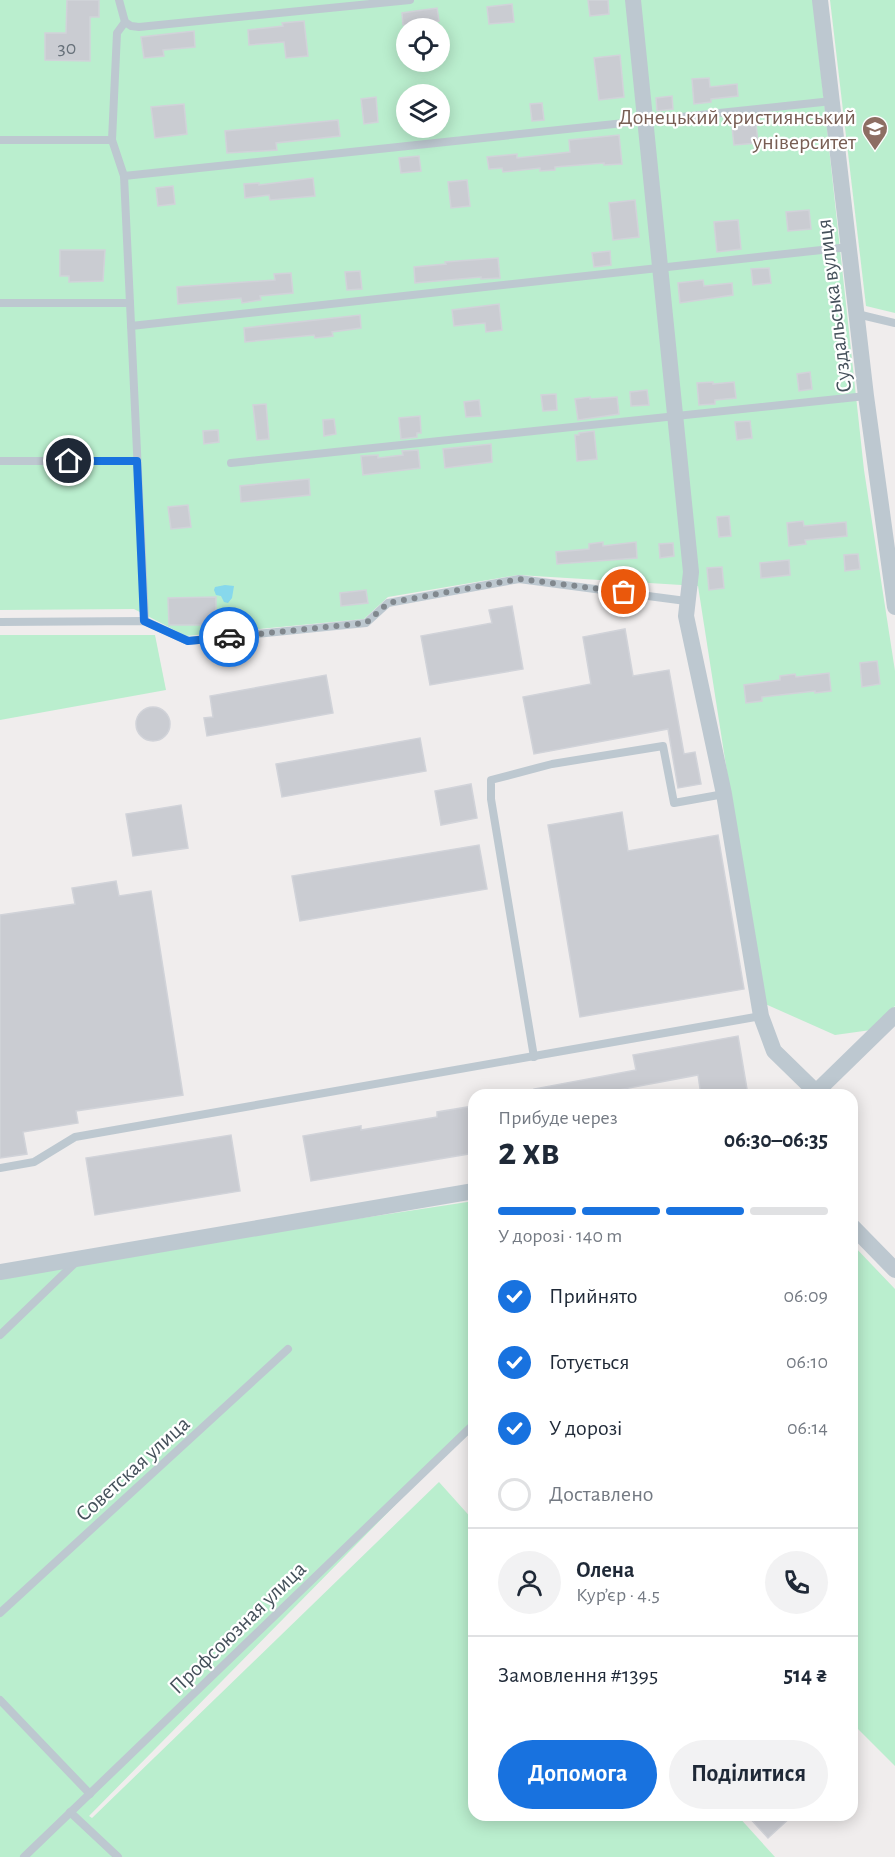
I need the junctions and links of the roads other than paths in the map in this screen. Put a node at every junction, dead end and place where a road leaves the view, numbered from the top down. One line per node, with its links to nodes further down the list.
1 (119, 0): 5 (lane)
2 (410, 0): 5 (lane)
3 (633, 0): 7 (street)
4 (820, 0): 6 (street, Суздальська вулиця)
5 (124, 22): 9 (lane)
6 (832, 101): 7 (lane); 11 (street, Суздальська вулиця)
7 (646, 121): 10 (lane); 12 (street)
8 (0, 140): 9 (lane)
9 (112, 140): 10 (lane)
10 (124, 176): 14 (lane)
11 (849, 247): 12 (lane); 15 (street, Суздальська вулиця)
12 (661, 268): 17 (lane); 19 (street)
13 (0, 303): 14 (lane)
14 (130, 303): 17 (lane)
15 (857, 314): 16 (lane); 18 (street, Суздальська вулиця)
16 (895, 322)
17 (131, 326): 21 (lane)
18 (866, 396): 19 (lane); 24 (street, Суздальська вулиця)
19 (675, 415): 22 (lane); 23 (street)
20 (0, 461): 21 (lane)
21 (137, 461): 25 (lane)
22 (231, 463)
23 (686, 601): 25 (lane); 27 (street)
24 (895, 607)
25 (144, 621): 26 (lane)
26 (0, 622)
27 (724, 794): 29 (street); 30 (lane)
28 (895, 1015): 32 (street)
29 (761, 1016): 30 (lane); 31 (street)
30 (534, 1057): 33 (lane)
31 (811, 1089)
32 (819, 1089)
33 (0, 1168)
34 (468, 1192): 36 (street)
35 (858, 1232): 37 (street)
36 (80, 1258): 38 (street); 39 (lane)
37 (895, 1270)
38 (0, 1272)
39 (0, 1335)
40 (288, 1349): 42 (lane, Советская улица)
41 (468, 1430): 44 (lane, Профсоюзная улица)
42 (0, 1613)
43 (0, 1700): 44 (lane)
44 (90, 1794): 45 (lane, Профсоюзная улица)
45 (70, 1812): 46 (lane, Профсоюзная улица); 47 (lane)
46 (24, 1857)
47 (118, 1857)

